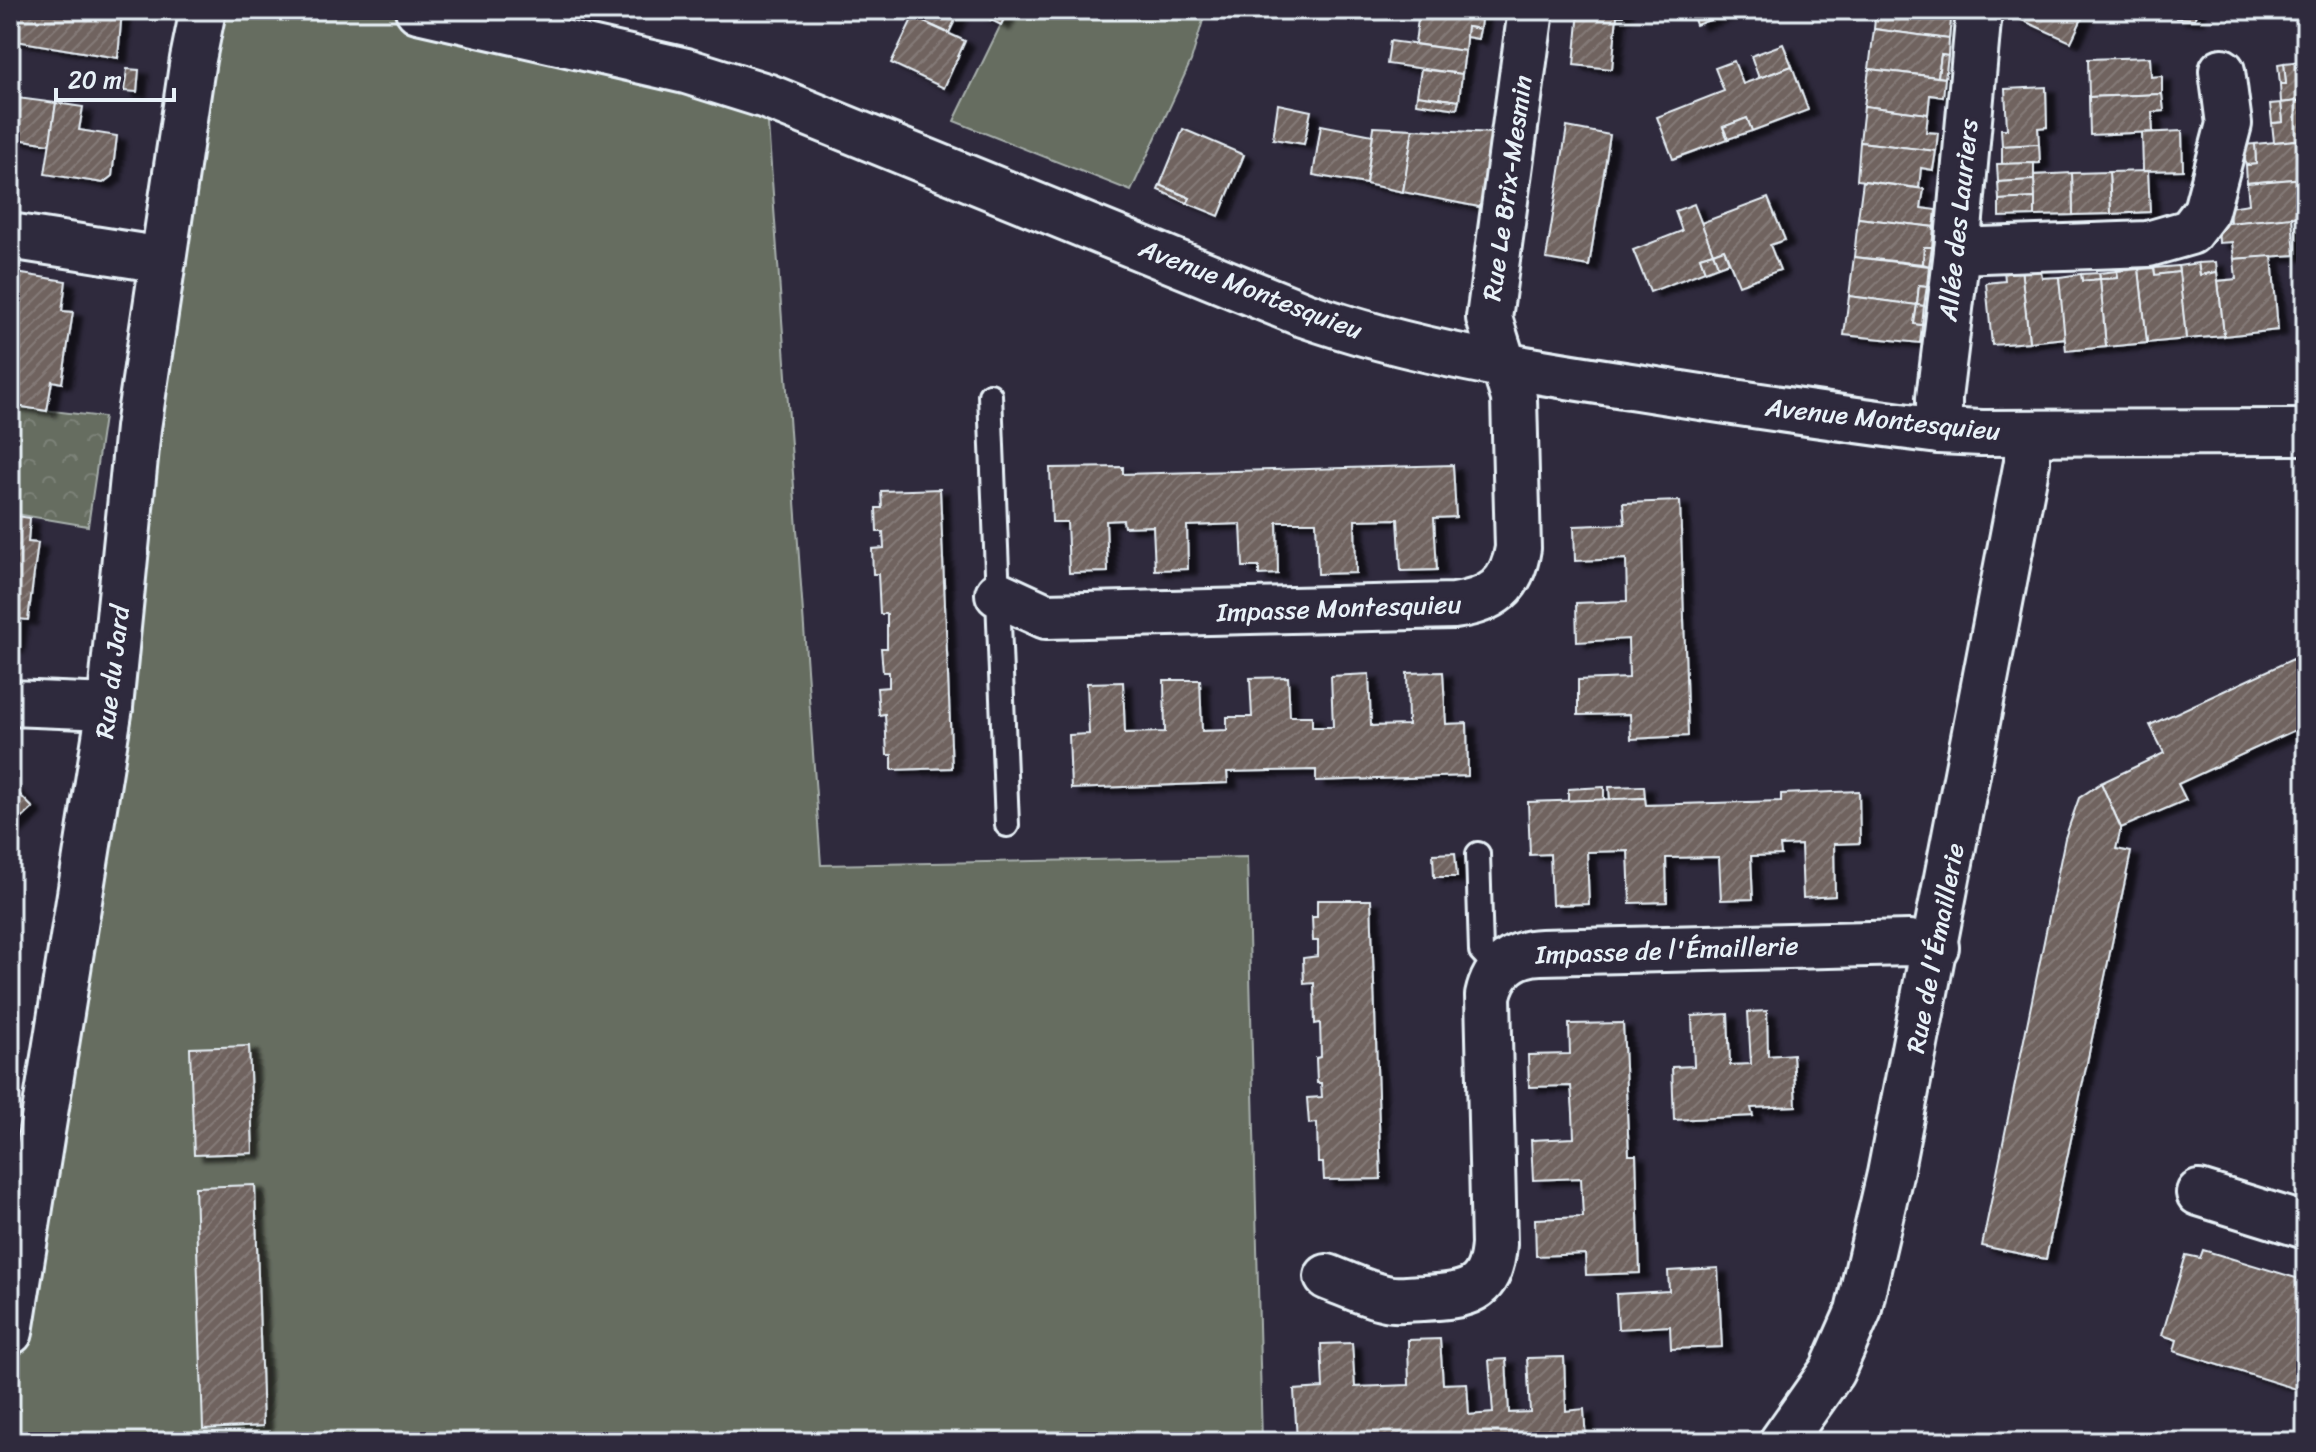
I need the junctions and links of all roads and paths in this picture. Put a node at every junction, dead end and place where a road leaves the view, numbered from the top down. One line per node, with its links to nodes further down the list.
1 (203, 10): 8 (street, Rue du Jard)
2 (418, 10): 9 (street, Avenue Montesquieu)
3 (1531, 10): 9 (street, Rue Le Brix-Mesmin)
4 (1979, 10): 7 (street, Allée des Lauriers)
5 (2222, 71): 7 (street)
6 (10, 236): 8 (street)
7 (1957, 251): 11 (street, Allée des Lauriers)
8 (163, 260): 16 (street, Rue du Jard)
9 (1504, 365): 11 (street, Avenue Montesquieu); 14 (street, Impasse Montesquieu)
10 (990, 395): 14 (lane)
11 (1939, 431): 13 (street, Avenue Montesquieu)
12 (2306, 432): 13 (street, Avenue Montesquieu)
13 (2027, 433): 19 (street, Rue de l'Émaillerie)
14 (998, 594): 17 (lane)
15 (10, 703): 16 (street)
16 (110, 707): 24 (street, Rue du Jard)
17 (1007, 825)
18 (1478, 854): 20 (lane)
19 (1936, 947): 20 (street, Impasse de l'Émaillerie); 25 (street, Rue de l'Émaillerie)
20 (1499, 970): 23 (street, Impasse de l'Émaillerie)
21 (2199, 1193): 22 (street)
22 (2306, 1226)
23 (1327, 1277)
24 (10, 1332)
25 (1782, 1442)

